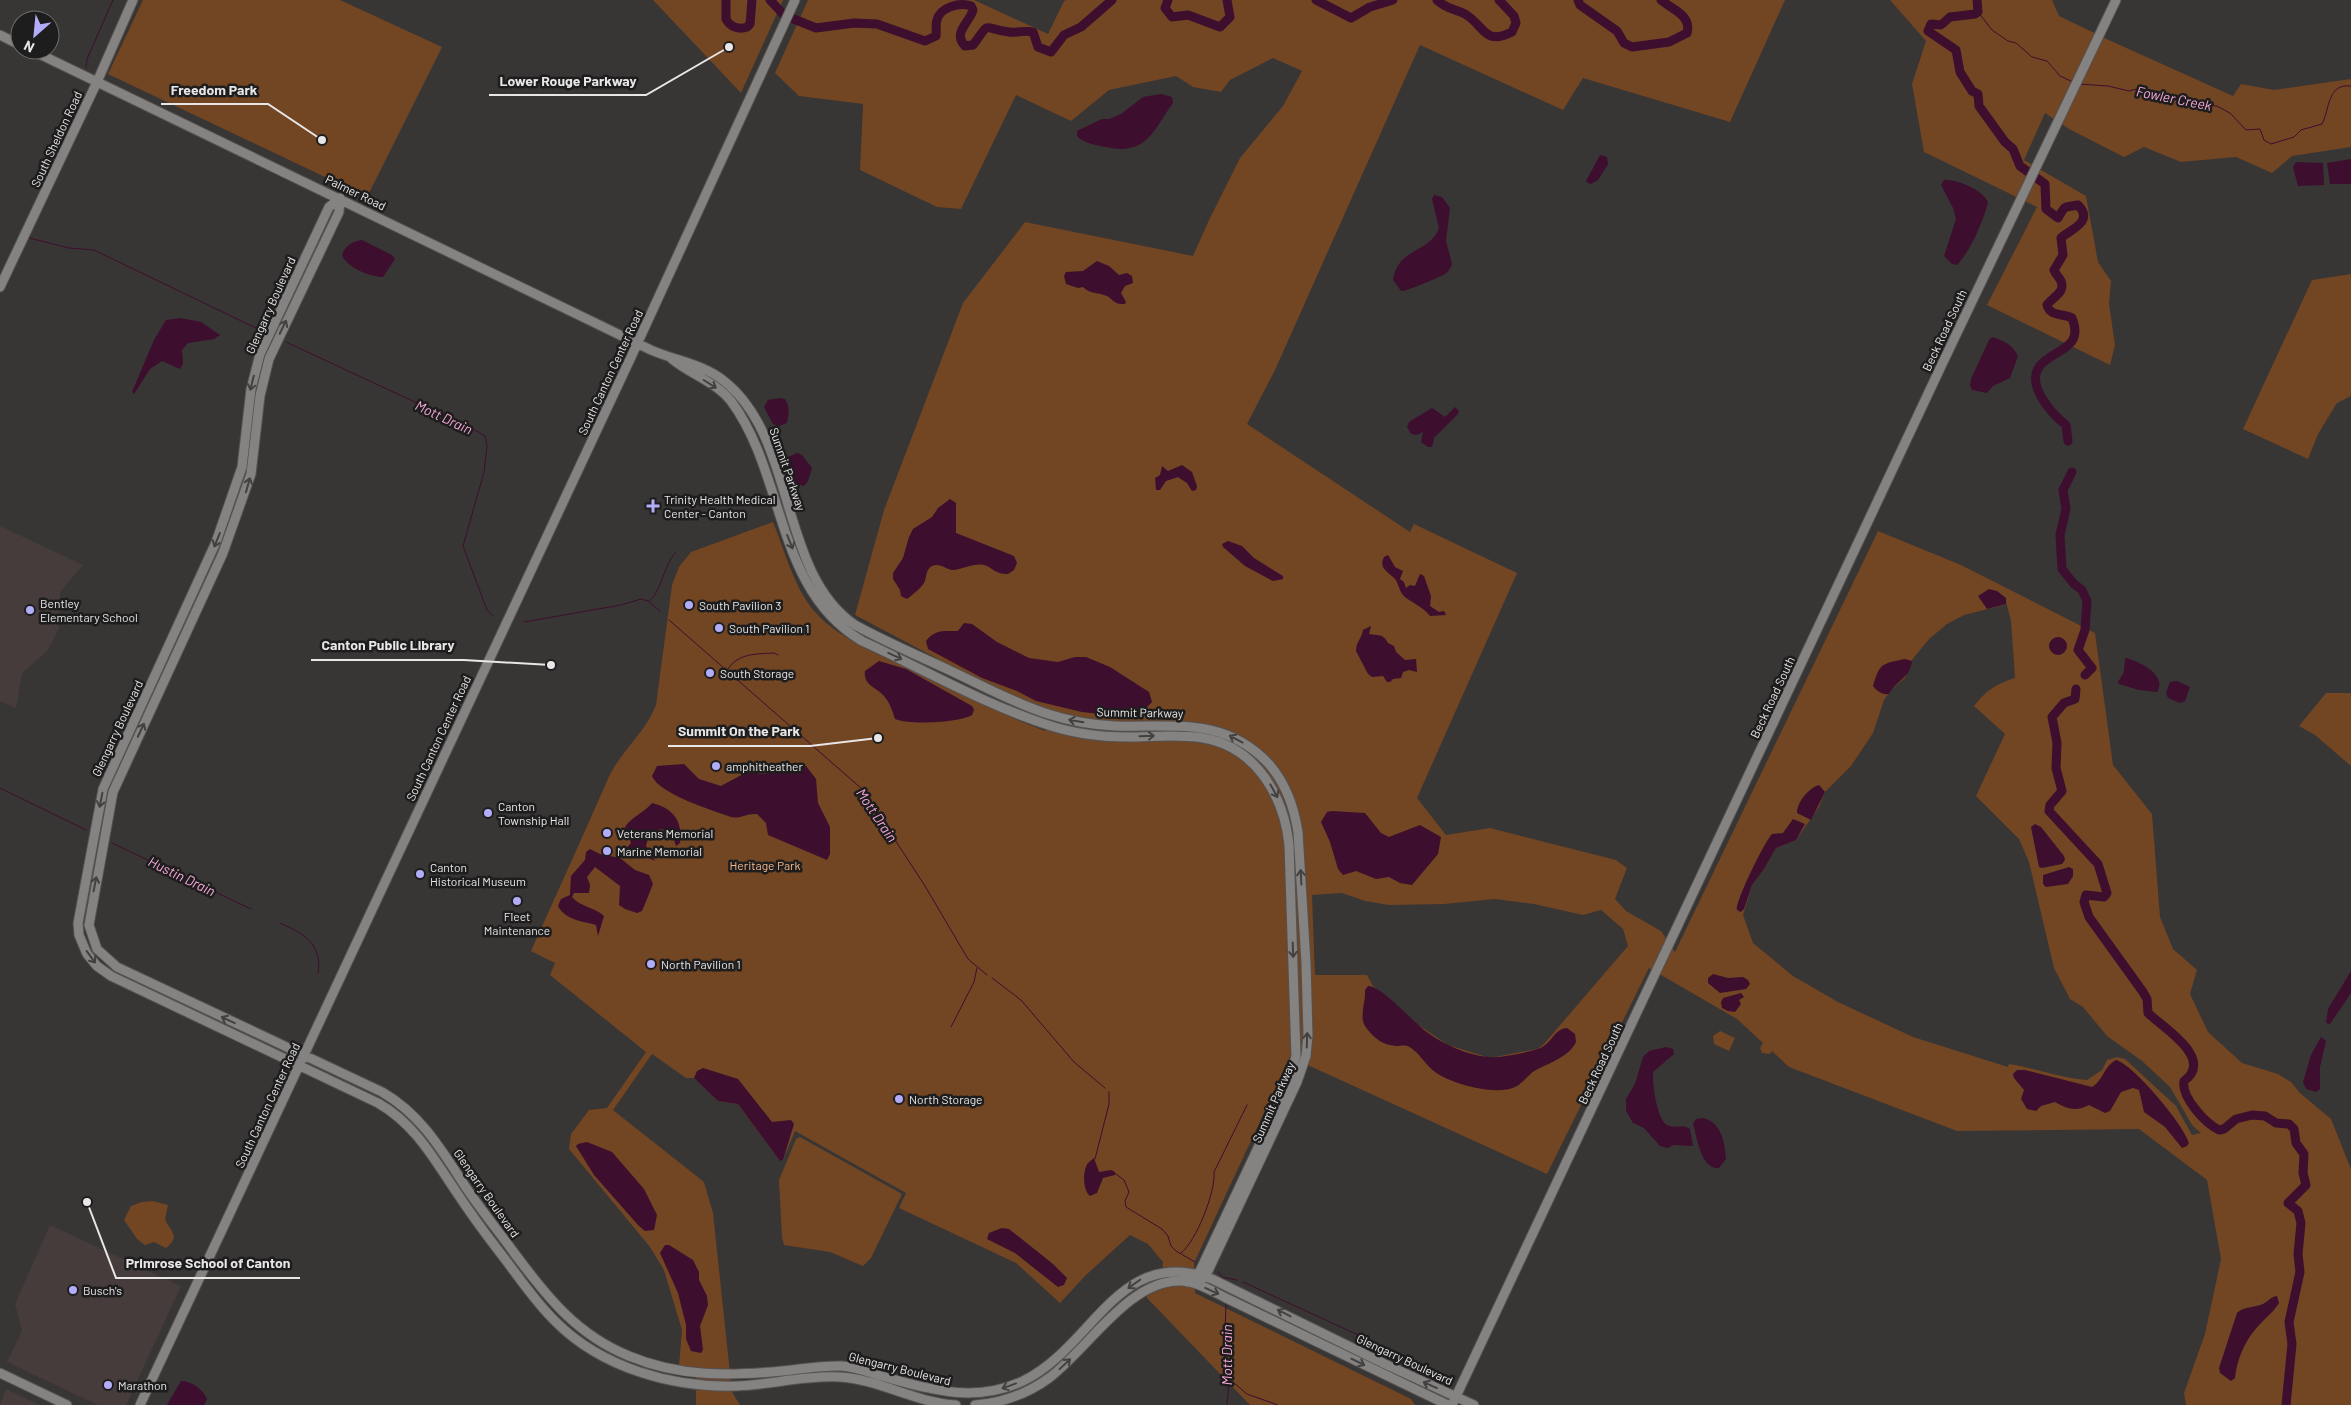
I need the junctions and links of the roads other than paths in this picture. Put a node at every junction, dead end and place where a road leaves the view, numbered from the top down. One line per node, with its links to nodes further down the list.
1 (133, 0): 5 (street, South Sheldon Road)
2 (2116, 0): 33 (street, Beck Road South)
3 (794, 3): 10 (street, South Canton Center Road)
4 (52, 60): 5 (street, Palmer Road)
5 (97, 82): 6 (street, Palmer Road); 9 (street, South Sheldon Road)
6 (340, 198): 7 (street, Glengarry Boulevard); 8 (street, Glengarry Boulevard); 10 (street, Palmer Road)
7 (319, 229): 8 (street); 12 (street, Glengarry Boulevard, one-way to 12)
8 (328, 233): 13 (street, Glengarry Boulevard, one-way to 8)
9 (0, 287)
10 (637, 343): 11 (street, Palmer Road); 22 (street, South Canton Center Road)
11 (670, 358): 26 (street, Summit Parkway, one-way to 26); 26 (street, Summit Parkway, one-way to 11)
12 (245, 453): 13 (street); 14 (street, Glengarry Boulevard)
13 (255, 455): 15 (street, Glengarry Boulevard, one-way to 13)
14 (227, 515): 15 (street); 17 (street, Glengarry Boulevard, one-way to 17)
15 (236, 519): 16 (street, Glengarry Boulevard, one-way to 15)
16 (120, 969): 17 (street); 18 (street, Glengarry Boulevard)
17 (116, 978): 19 (street, Glengarry Boulevard)
18 (195, 1004): 19 (street); 20 (street, Glengarry Boulevard, one-way to 18)
19 (191, 1014): 21 (street, Glengarry Boulevard)
20 (257, 1034): 21 (street); 22 (street, Glengarry Boulevard)
21 (253, 1043): 23 (street, Glengarry Boulevard)
22 (304, 1056): 23 (street, South Canton Center Road); 24 (street, Glengarry Boulevard)
23 (300, 1065): 25 (street, Glengarry Boulevard); 35 (street, South Canton Center Road)
24 (372, 1088): 25 (street); 28 (street, Glengarry Boulevard)
25 (367, 1097): 29 (street, Glengarry Boulevard)
26 (1202, 1275): 27 (street); 28 (street, Glengarry Boulevard, one-way to 28); 30 (street, Glengarry Boulevard, one-way to 26)
27 (1187, 1282): 31 (street, Glengarry Boulevard, one-way to 31); 37 (street, Glengarry Boulevard, one-way to 27)
28 (573, 1323): 29 (street)
29 (565, 1330): 36 (street, Glengarry Boulevard)
30 (1326, 1335): 31 (street); 33 (street, Glengarry Boulevard, one-way to 30)
31 (1321, 1344): 38 (street, Glengarry Boulevard, one-way to 38)
32 (0, 1373): 34 (street)
33 (1454, 1401): 39 (street, Glengarry Boulevard)
34 (67, 1405)
35 (140, 1405)
36 (956, 1405)
37 (975, 1405)
38 (1448, 1405)
39 (1474, 1405)

